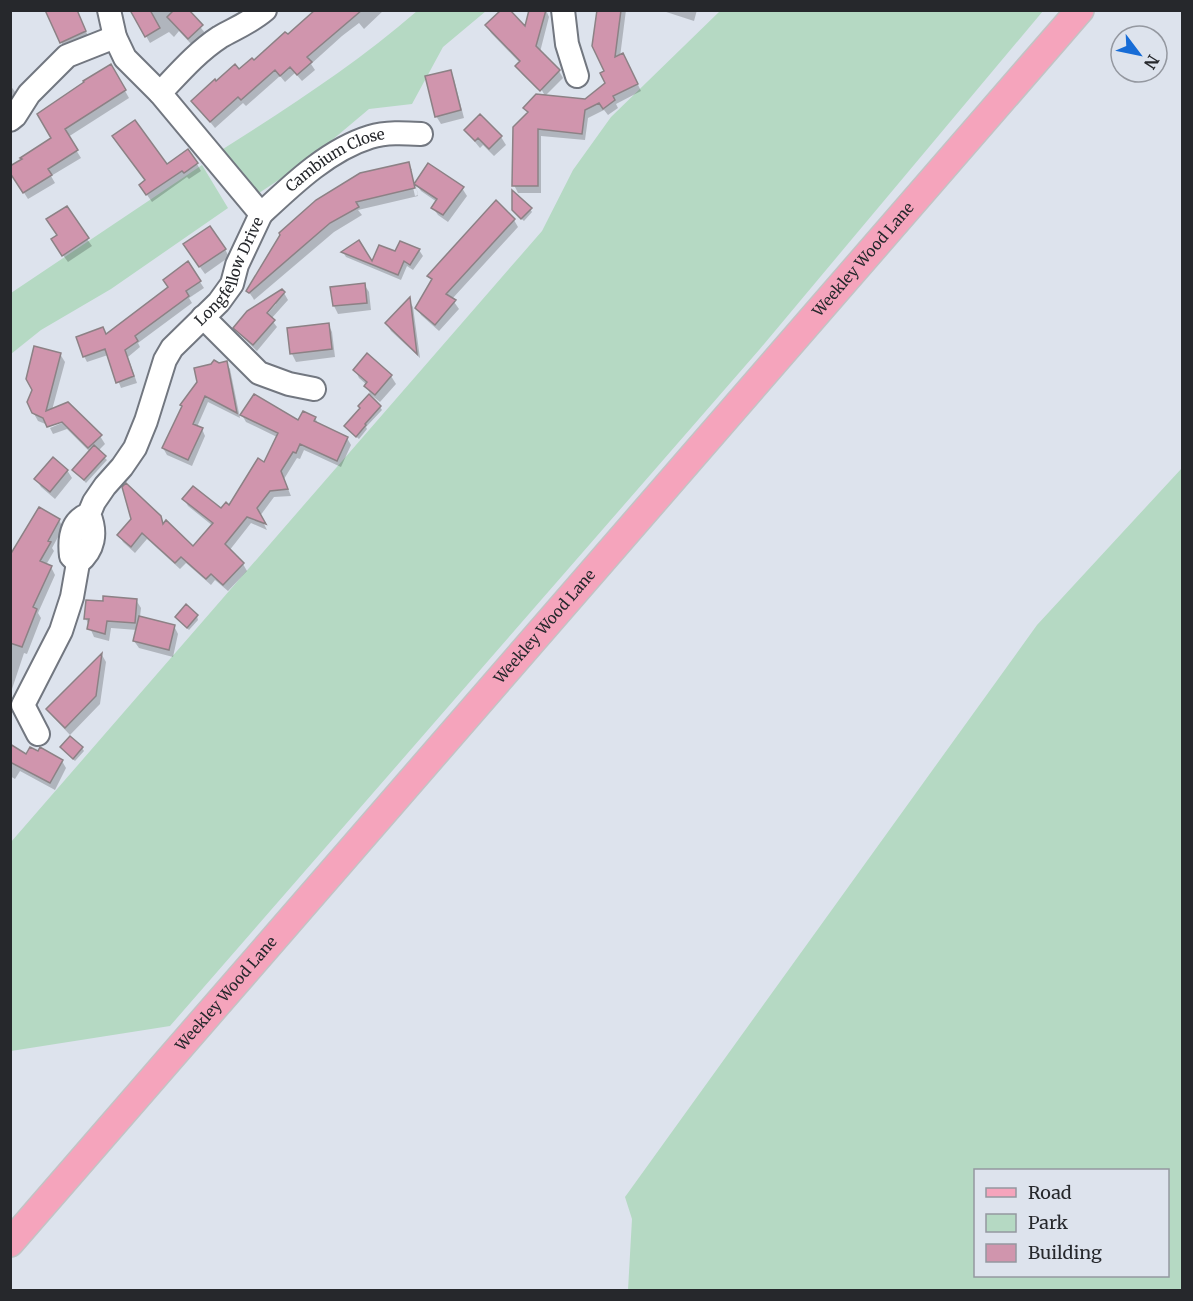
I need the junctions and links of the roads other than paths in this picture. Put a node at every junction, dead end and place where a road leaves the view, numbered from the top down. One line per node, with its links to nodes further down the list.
1 (109, 10): 5 (street, Longfellow Drive)
2 (266, 10): 7 (street)
3 (563, 10): 6 (street)
4 (1080, 10): 15 (main road, Weekley Wood Lane)
5 (115, 37): 7 (street, Longfellow Drive); 8 (street)
6 (577, 76)
7 (160, 93): 10 (street, Longfellow Drive)
8 (10, 120)
9 (421, 134): 10 (street, Cambium Close)
10 (261, 214): 11 (street, Longfellow Drive)
11 (203, 317): 12 (street); 13 (street, Longfellow Drive)
12 (314, 389)
13 (17, 705): 14 (street, Longfellow Drive)
14 (38, 735)
15 (10, 1243)

